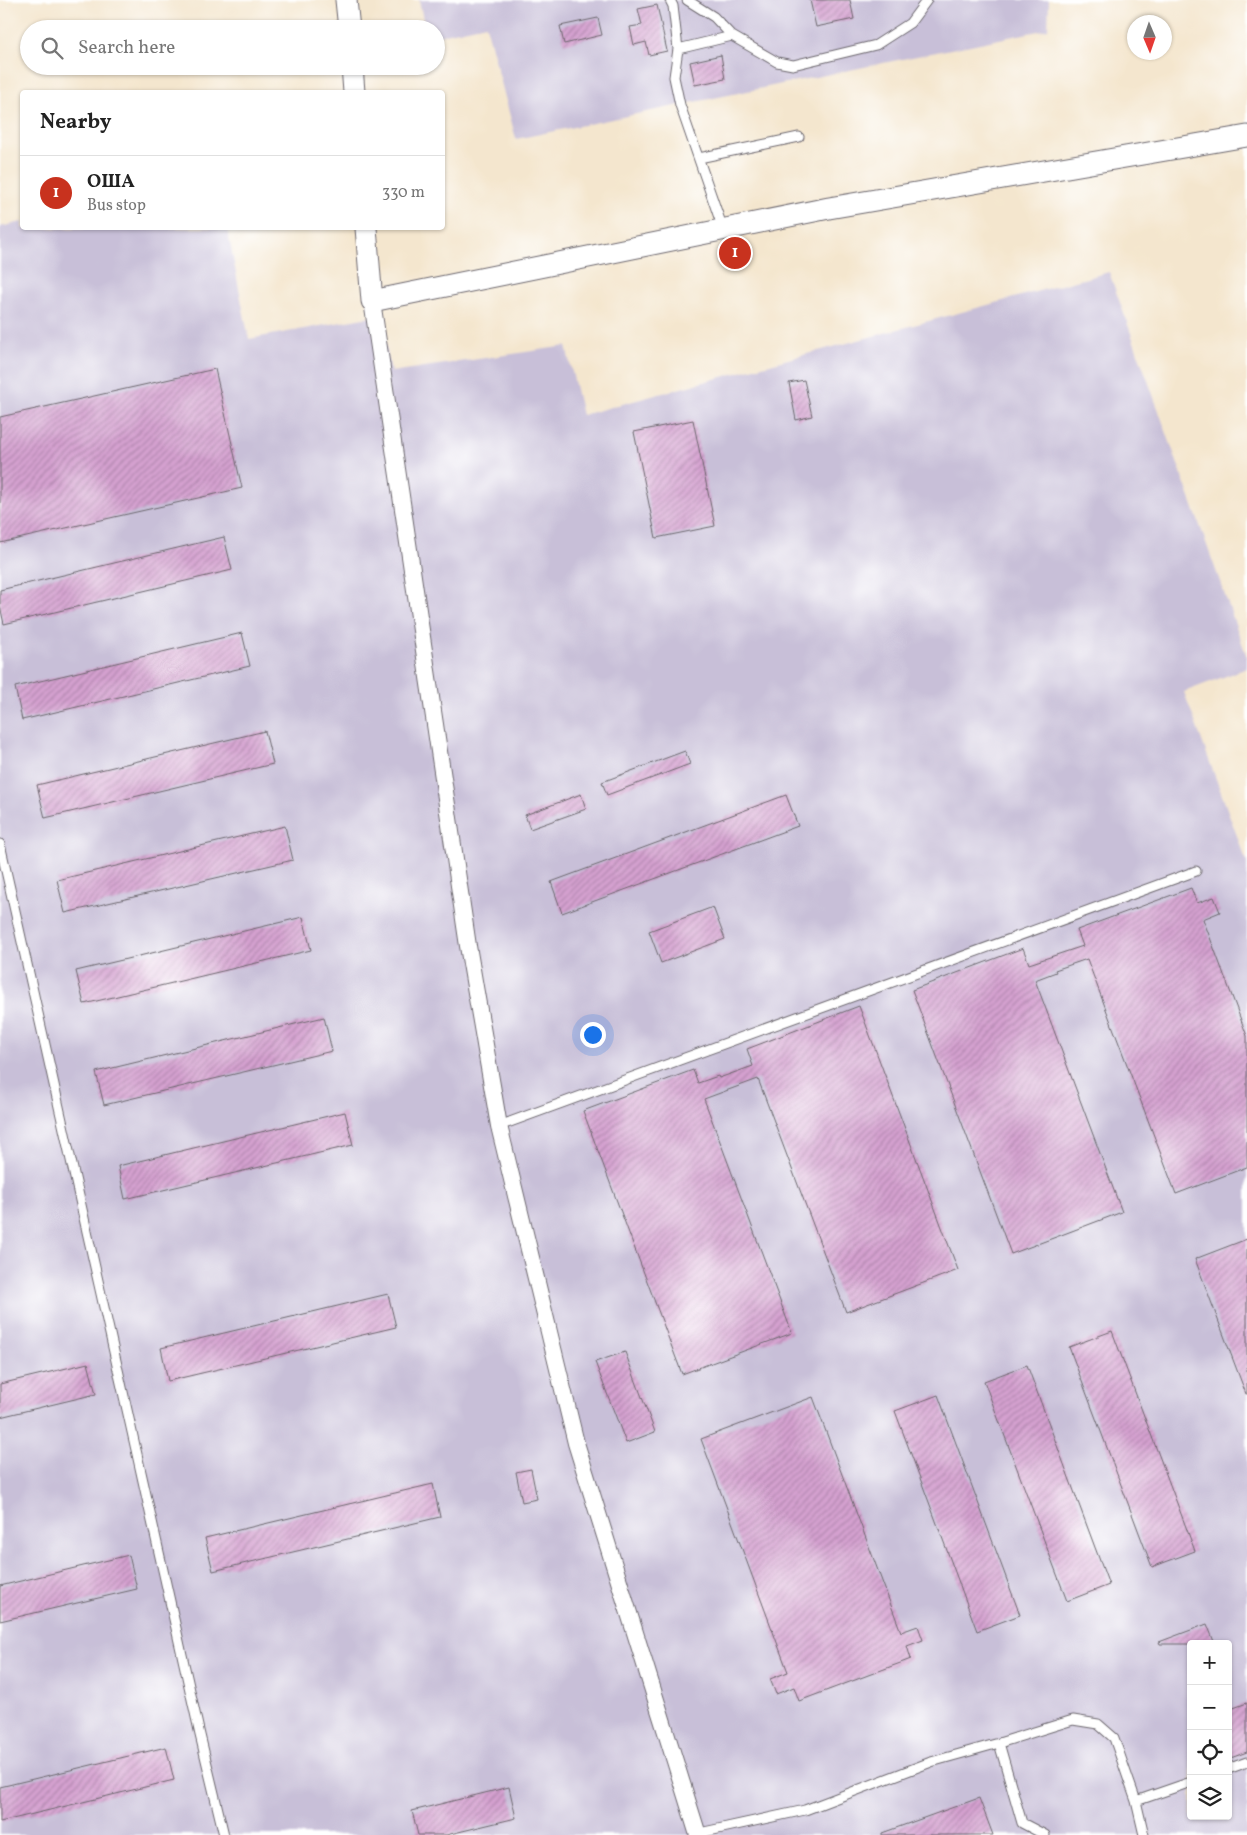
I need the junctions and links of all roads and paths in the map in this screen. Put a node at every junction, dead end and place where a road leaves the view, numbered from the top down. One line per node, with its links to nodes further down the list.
1 (346, 0): 5 (street)
2 (670, 0): 7 (lane)
3 (686, 0): 6 (lane)
4 (927, 0): 6 (lane)
5 (348, 20)
6 (732, 36): 7 (lane)
7 (678, 49): 12 (lane)
8 (353, 75): 9 (street)
9 (354, 90)
10 (1247, 136): 13 (street)
11 (799, 137): 12 (lane)
12 (699, 158): 13 (lane)
13 (724, 229): 15 (street)
14 (366, 230): 15 (street)
15 (372, 301): 18 (street)
16 (0, 844): 24 (lane)
17 (1196, 871): 18 (lane)
18 (499, 1126): 25 (street)
19 (999, 1743): 23 (lane); 25 (lane); 26 (lane)
20 (1247, 1762): 21 (lane)
21 (1232, 1768)
22 (1187, 1783): 23 (lane)
23 (1136, 1801): 27 (lane)
24 (224, 1835)
25 (696, 1835)
26 (1045, 1835)
27 (1144, 1835)

